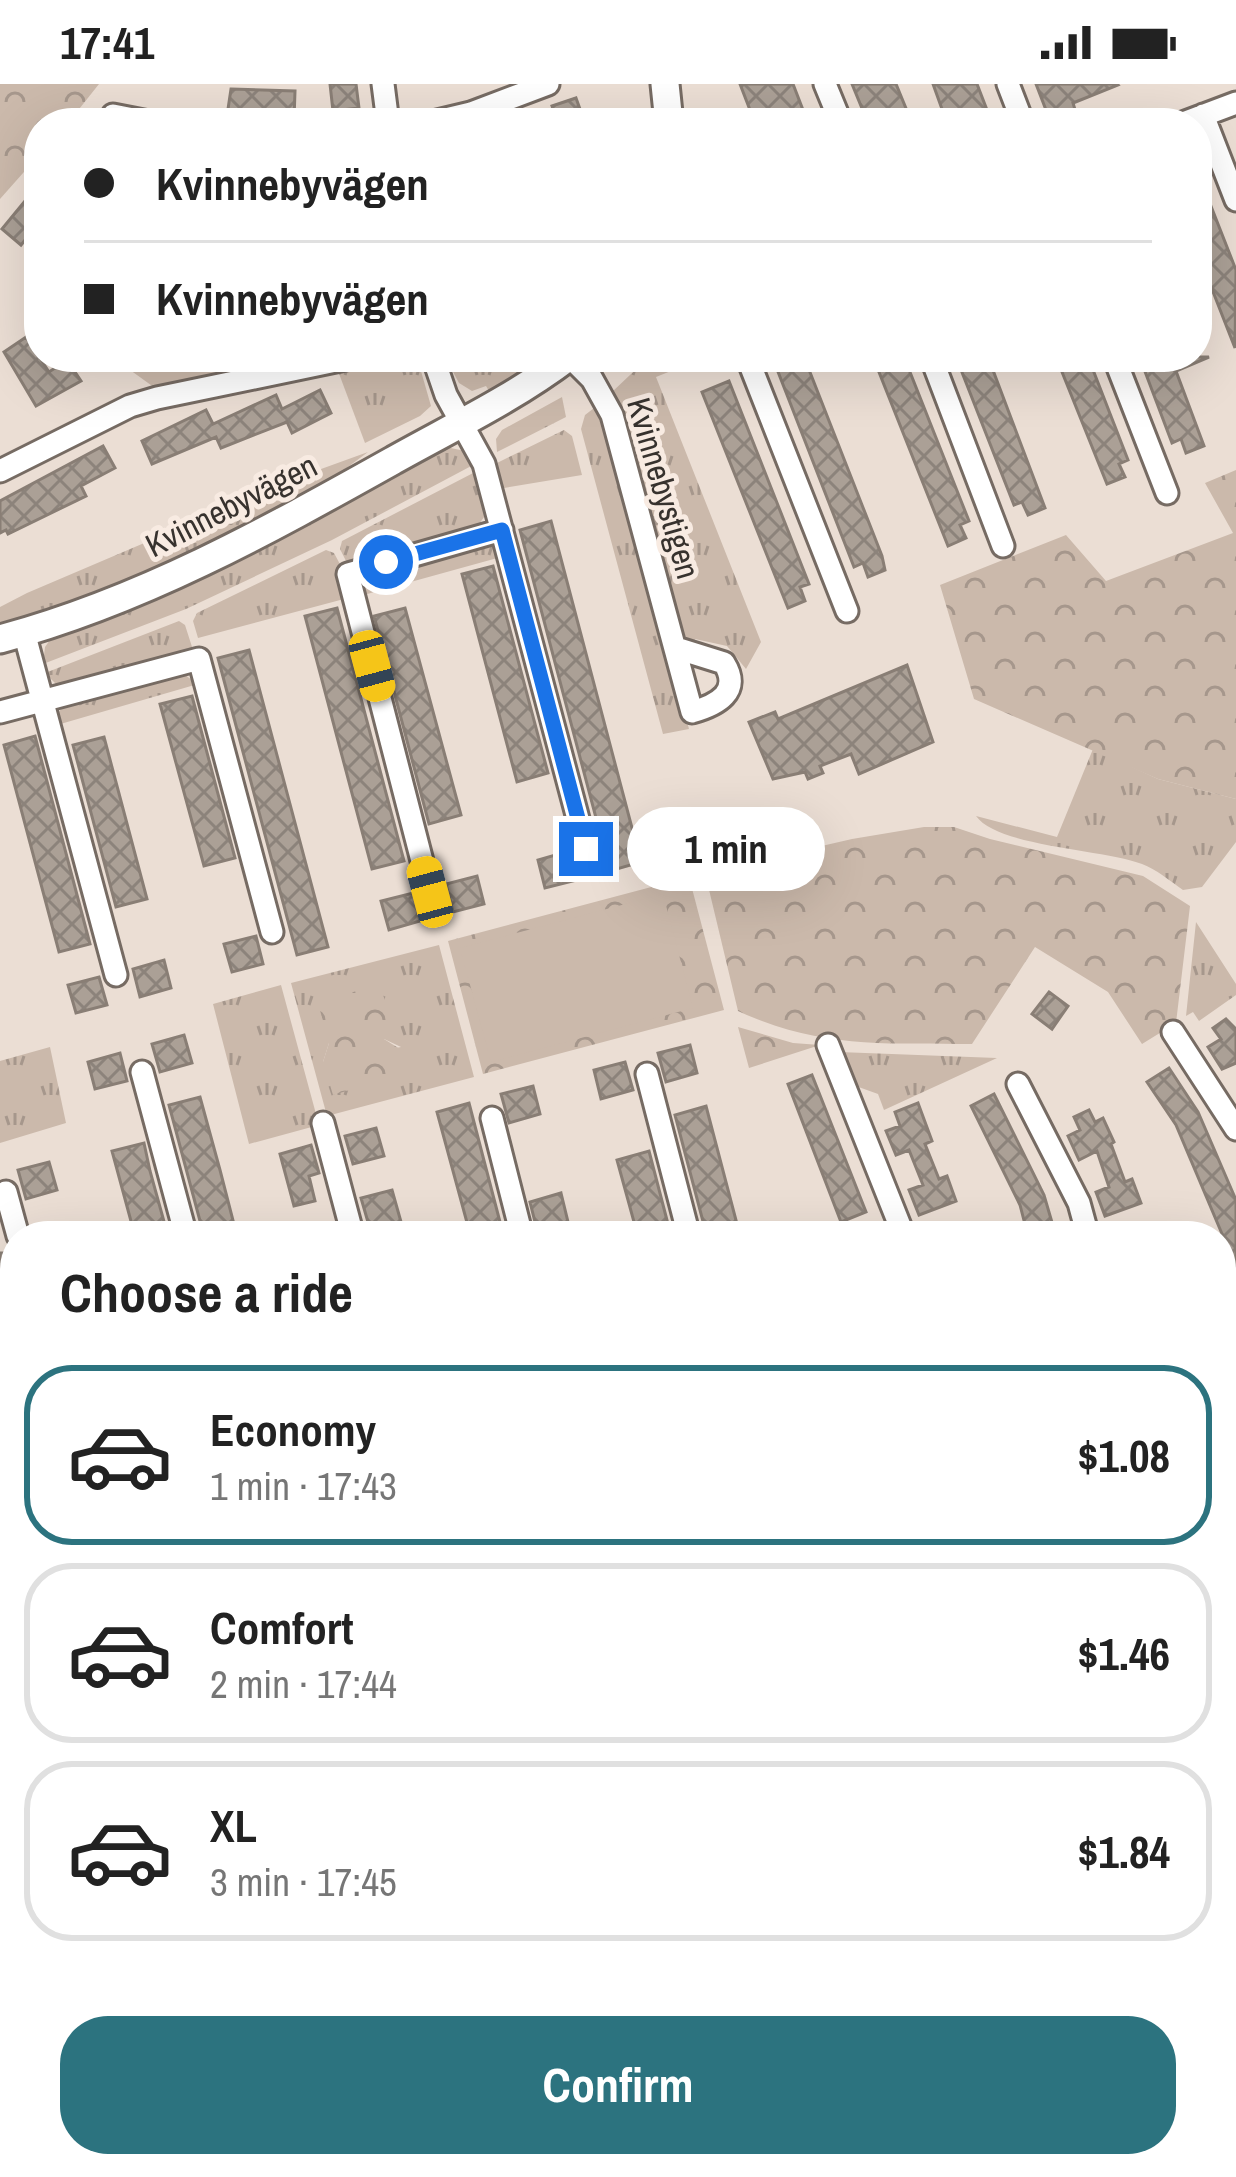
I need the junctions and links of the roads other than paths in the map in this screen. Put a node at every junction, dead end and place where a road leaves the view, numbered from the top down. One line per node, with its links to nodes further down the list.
1 (548, 84): 2 (street)
2 (484, 108)
3 (1212, 155): 4 (street)
4 (1236, 200)
5 (285, 372): 13 (street)
6 (438, 372): 12 (street)
7 (545, 372): 12 (street, Kvinnebyvägen)
8 (585, 372): 19 (street, Kvinnebystigen)
9 (753, 372): 17 (street)
10 (938, 372): 16 (street)
11 (1120, 372): 14 (street)
12 (462, 423): 15 (street); 18 (street, Kvinnebyvägen)
13 (0, 471)
14 (1167, 493)
15 (502, 530): 22 (street); 23 (street)
16 (1004, 546)
17 (848, 610)
18 (12, 635): 20 (street, Kvinnebyvägen)
19 (676, 648)
20 (42, 701): 21 (street); 24 (street); 25 (street, Kvinnebyvägen)
21 (0, 712)
22 (586, 849)
23 (430, 892)
24 (272, 932)
25 (116, 975)
26 (1173, 1032): 33 (street)
27 (828, 1045): 40 (street)
28 (142, 1072): 36 (street)
29 (646, 1074): 39 (street)
30 (1018, 1084): 41 (street)
31 (492, 1118): 38 (street)
32 (323, 1123): 37 (street)
33 (1236, 1130)
34 (6, 1192): 35 (street)
35 (13, 1221)
36 (182, 1221)
37 (349, 1221)
38 (518, 1221)
39 (685, 1221)
40 (898, 1221)
41 (1084, 1221)

